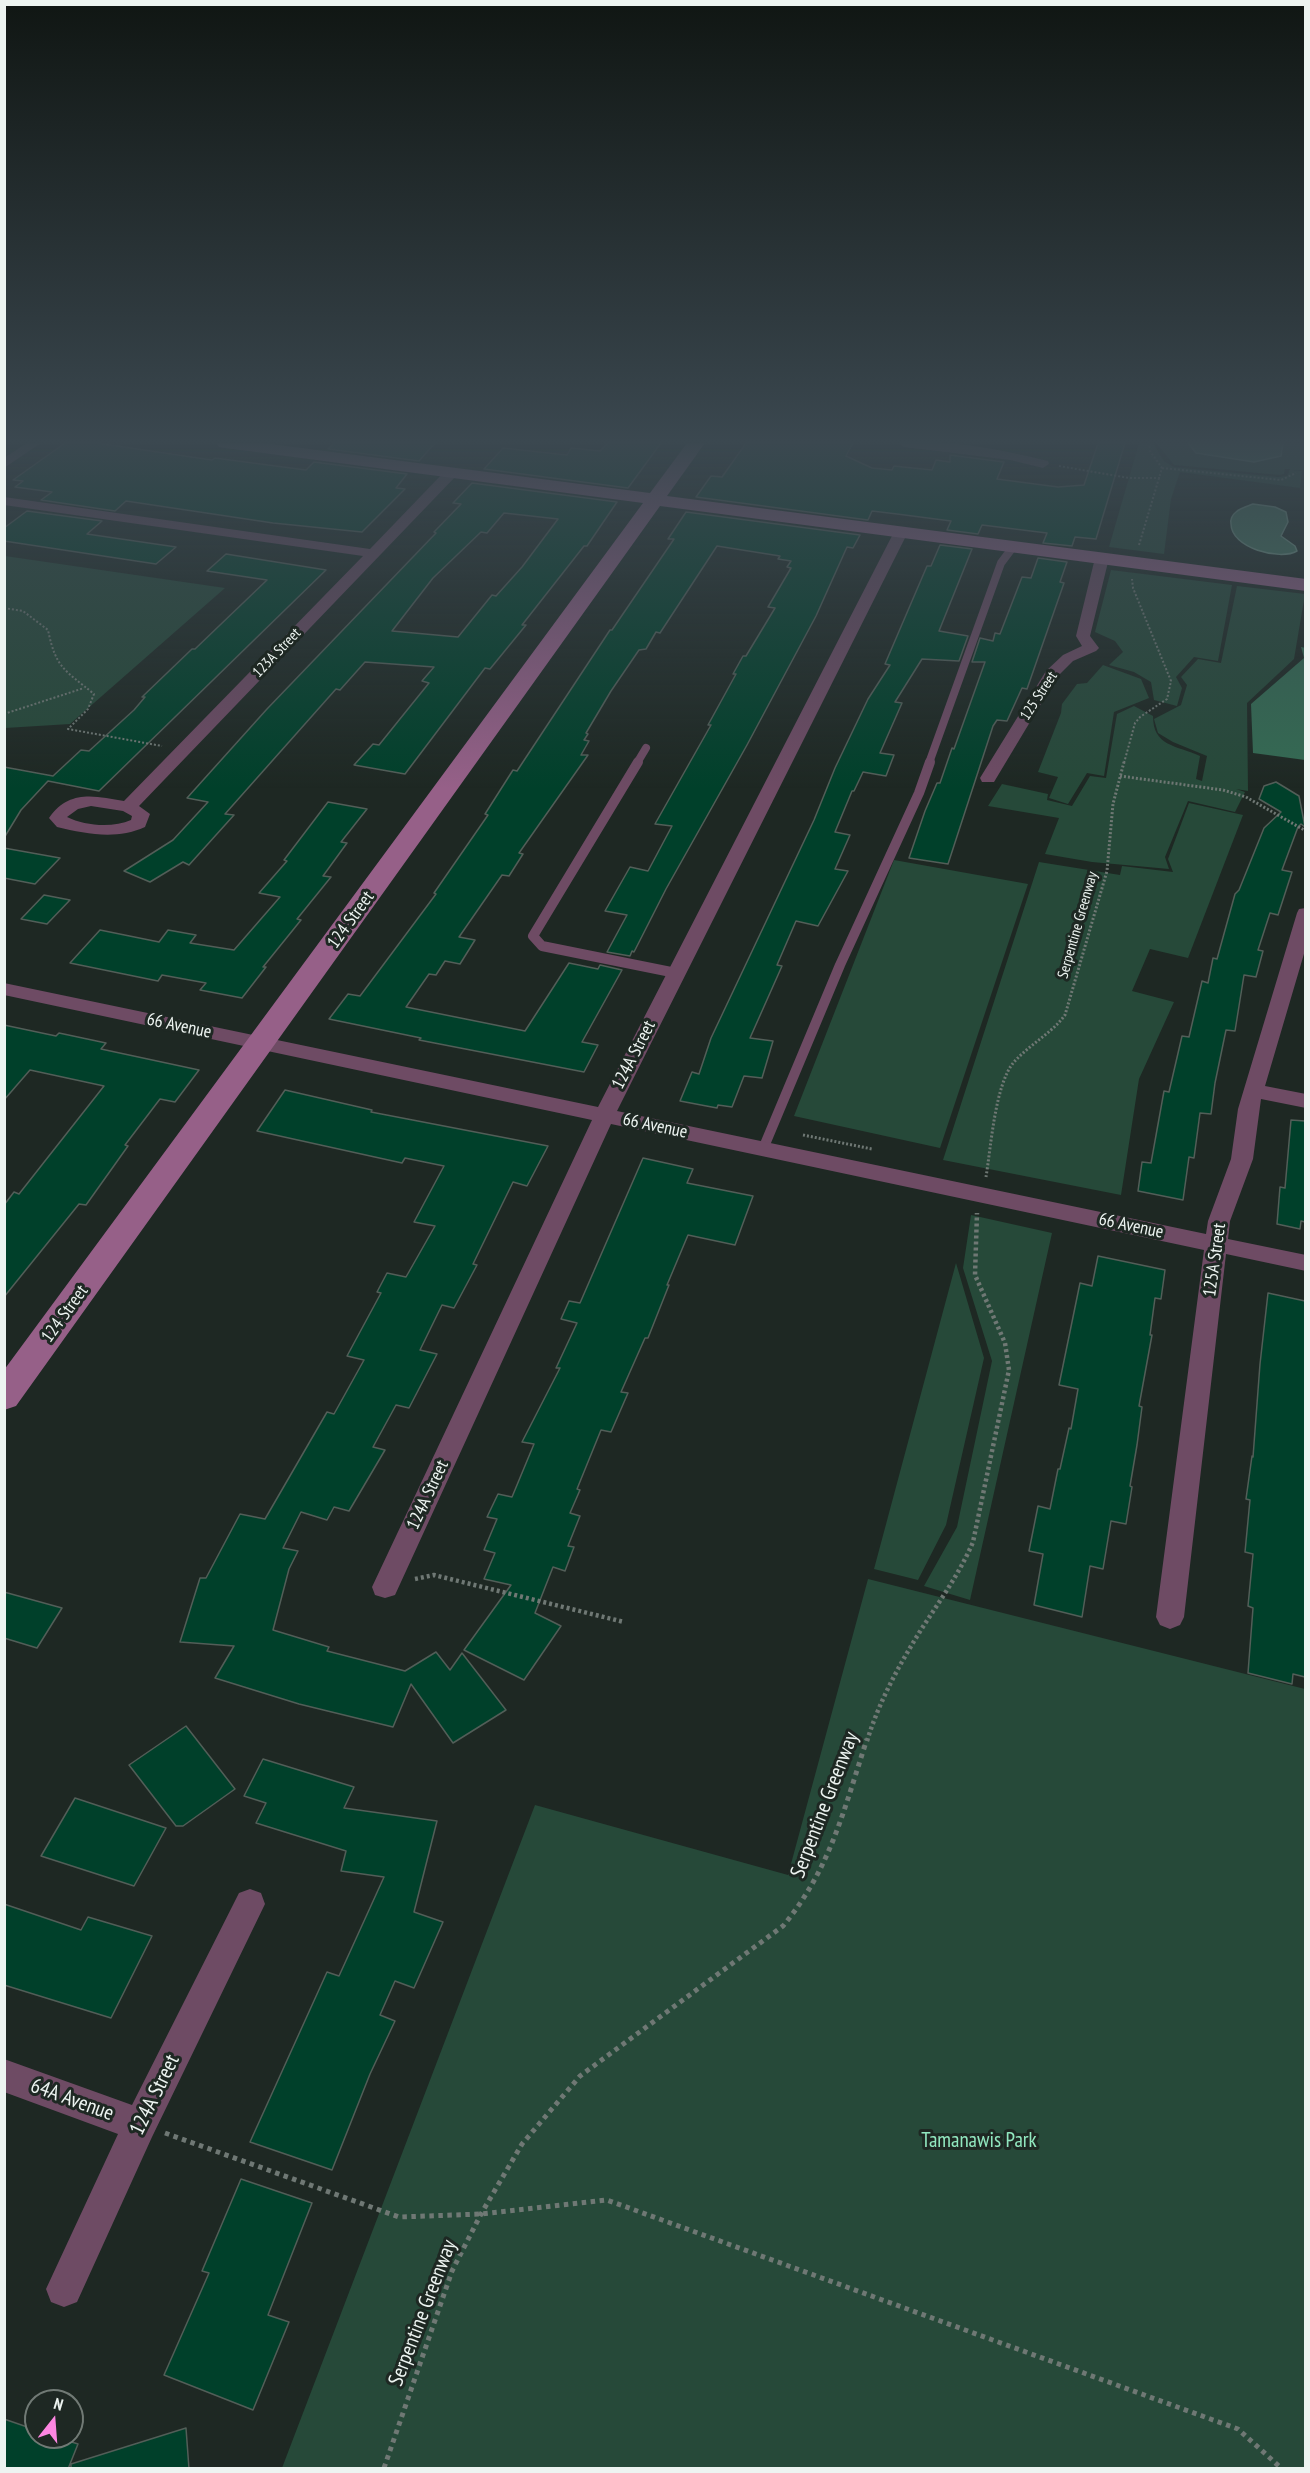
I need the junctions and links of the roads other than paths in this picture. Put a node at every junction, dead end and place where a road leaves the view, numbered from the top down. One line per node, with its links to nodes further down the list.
1 (367, 558): 10 (street, 123A Street)
2 (612, 558): 14 (street, 124 Street)
3 (888, 558): 12 (street, 124A Street)
4 (1004, 558): 18 (lane)
5 (1102, 558): 9 (street, 125 Street)
6 (1105, 558): 7 (street)
7 (1305, 585)
8 (646, 748): 12 (lane)
9 (988, 778)
10 (128, 807)
11 (1305, 913): 15 (street, 125A Street)
12 (676, 973): 17 (street, 124A Street)
13 (4, 989): 14 (street, 66 Avenue)
14 (261, 1044): 17 (street, 66 Avenue); 21 (street, 124 Street)
15 (1254, 1091): 16 (street); 19 (street, 125A Street)
16 (1305, 1101)
17 (604, 1116): 18 (street, 66 Avenue); 22 (street, 124A Street)
18 (763, 1149): 19 (street, 66 Avenue)
19 (1216, 1244): 20 (street, 66 Avenue); 23 (street, 125A Street)
20 (1305, 1263)
21 (4, 1397)
22 (385, 1587)
23 (1170, 1617)
24 (250, 1904): 26 (street, 124A Street)
25 (4, 2074): 26 (street, 64A Avenue)
26 (140, 2125): 27 (street, 124A Street)
27 (64, 2289)

